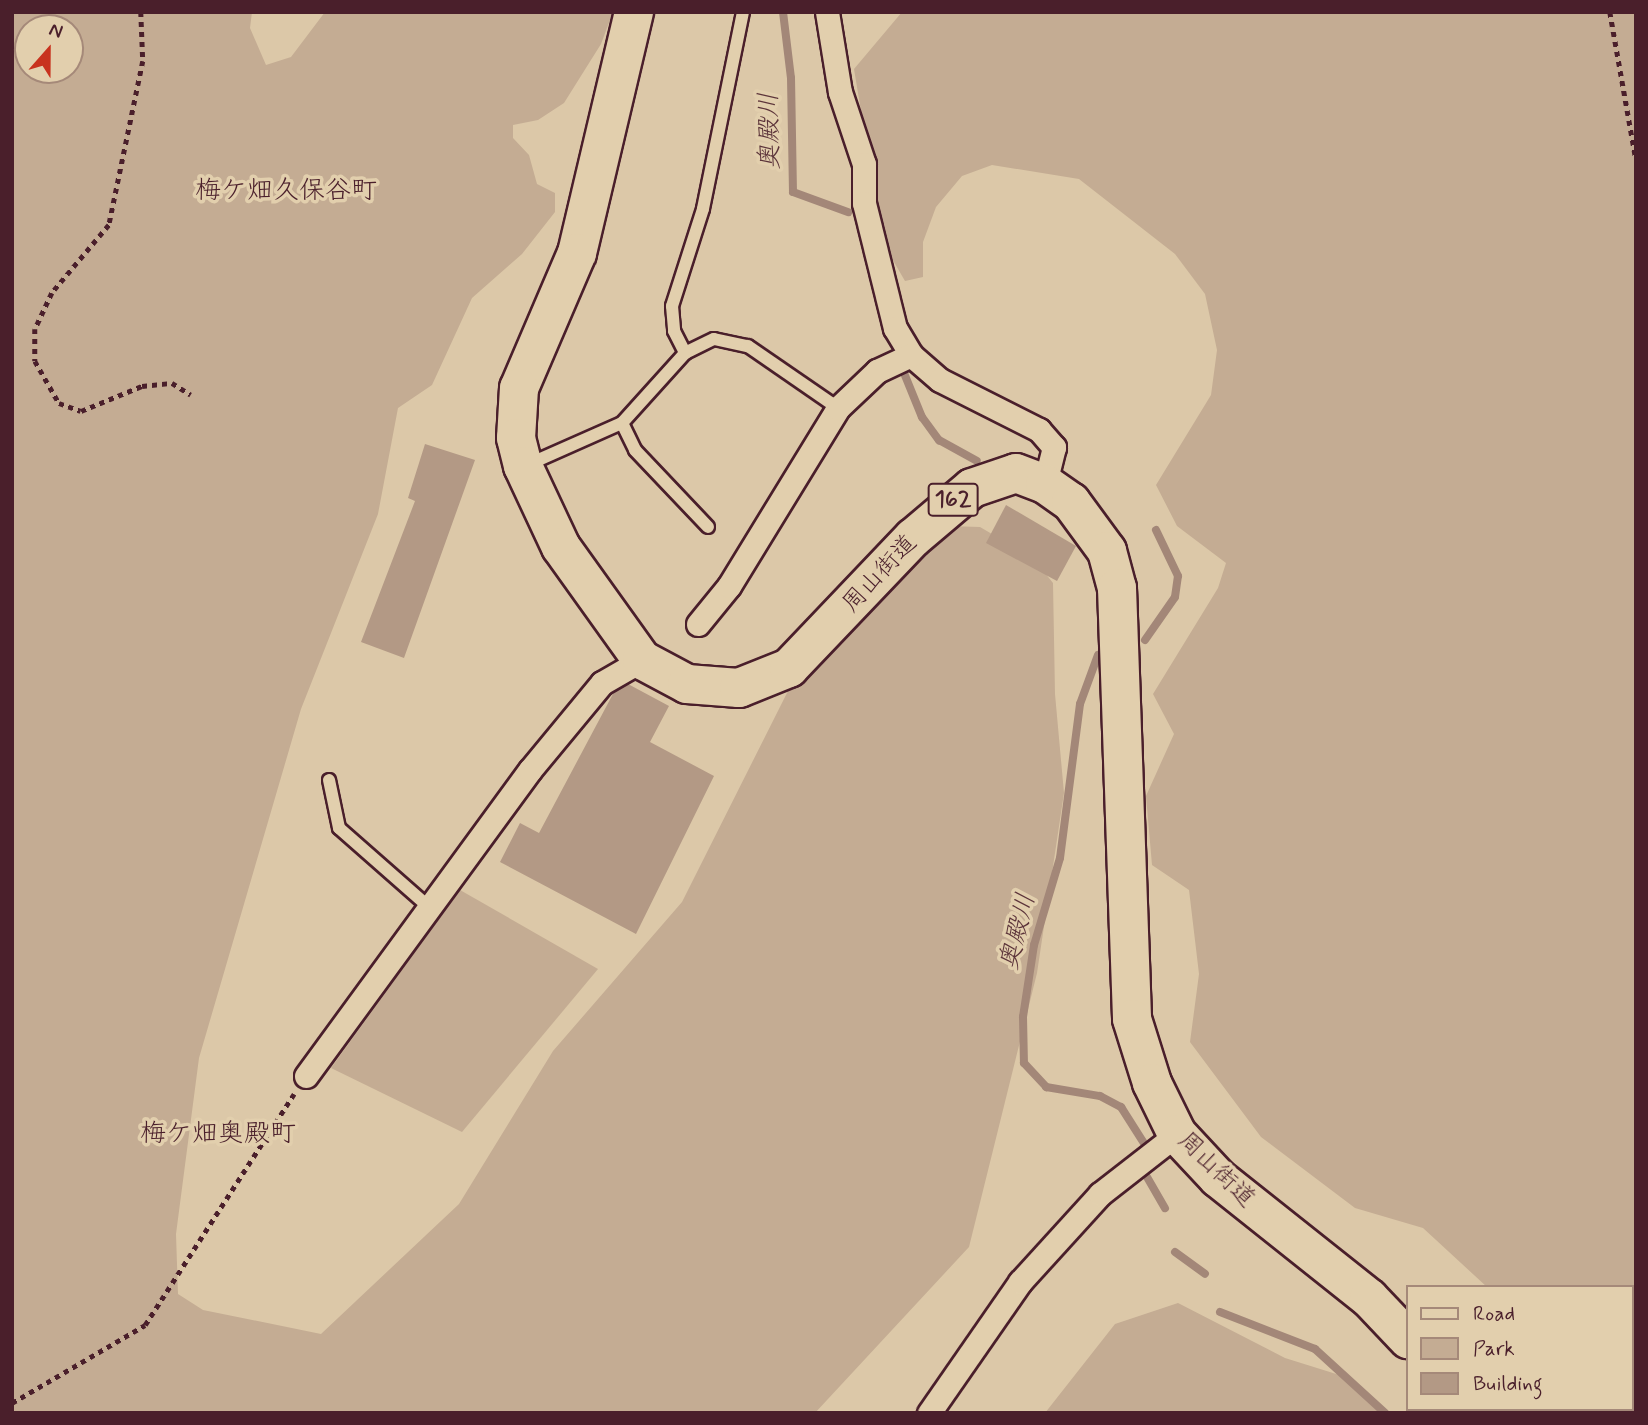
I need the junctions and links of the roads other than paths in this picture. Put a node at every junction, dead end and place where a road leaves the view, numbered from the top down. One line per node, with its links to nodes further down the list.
1 (634, 12): 8 (highway, 周山街道 / 162)
2 (743, 12): 4 (lane)
3 (827, 12): 5 (street)
4 (685, 353): 6 (lane); 7 (lane)
5 (911, 355): 6 (street); 9 (street)
6 (838, 408): 11 (street)
7 (622, 423): 8 (lane); 10 (lane)
8 (523, 466): 12 (highway, 周山街道 / 162)
9 (1045, 484): 12 (highway, 周山街道 / 162); 16 (highway, 周山街道 / 162)
10 (708, 527)
11 (698, 624)
12 (642, 660): 14 (street)
13 (329, 780): 14 (lane)
14 (429, 907): 15 (street)
15 (306, 1076)
16 (1177, 1134): 17 (highway, 周山街道 / 162); 18 (street)
17 (1406, 1337)
18 (929, 1413)

